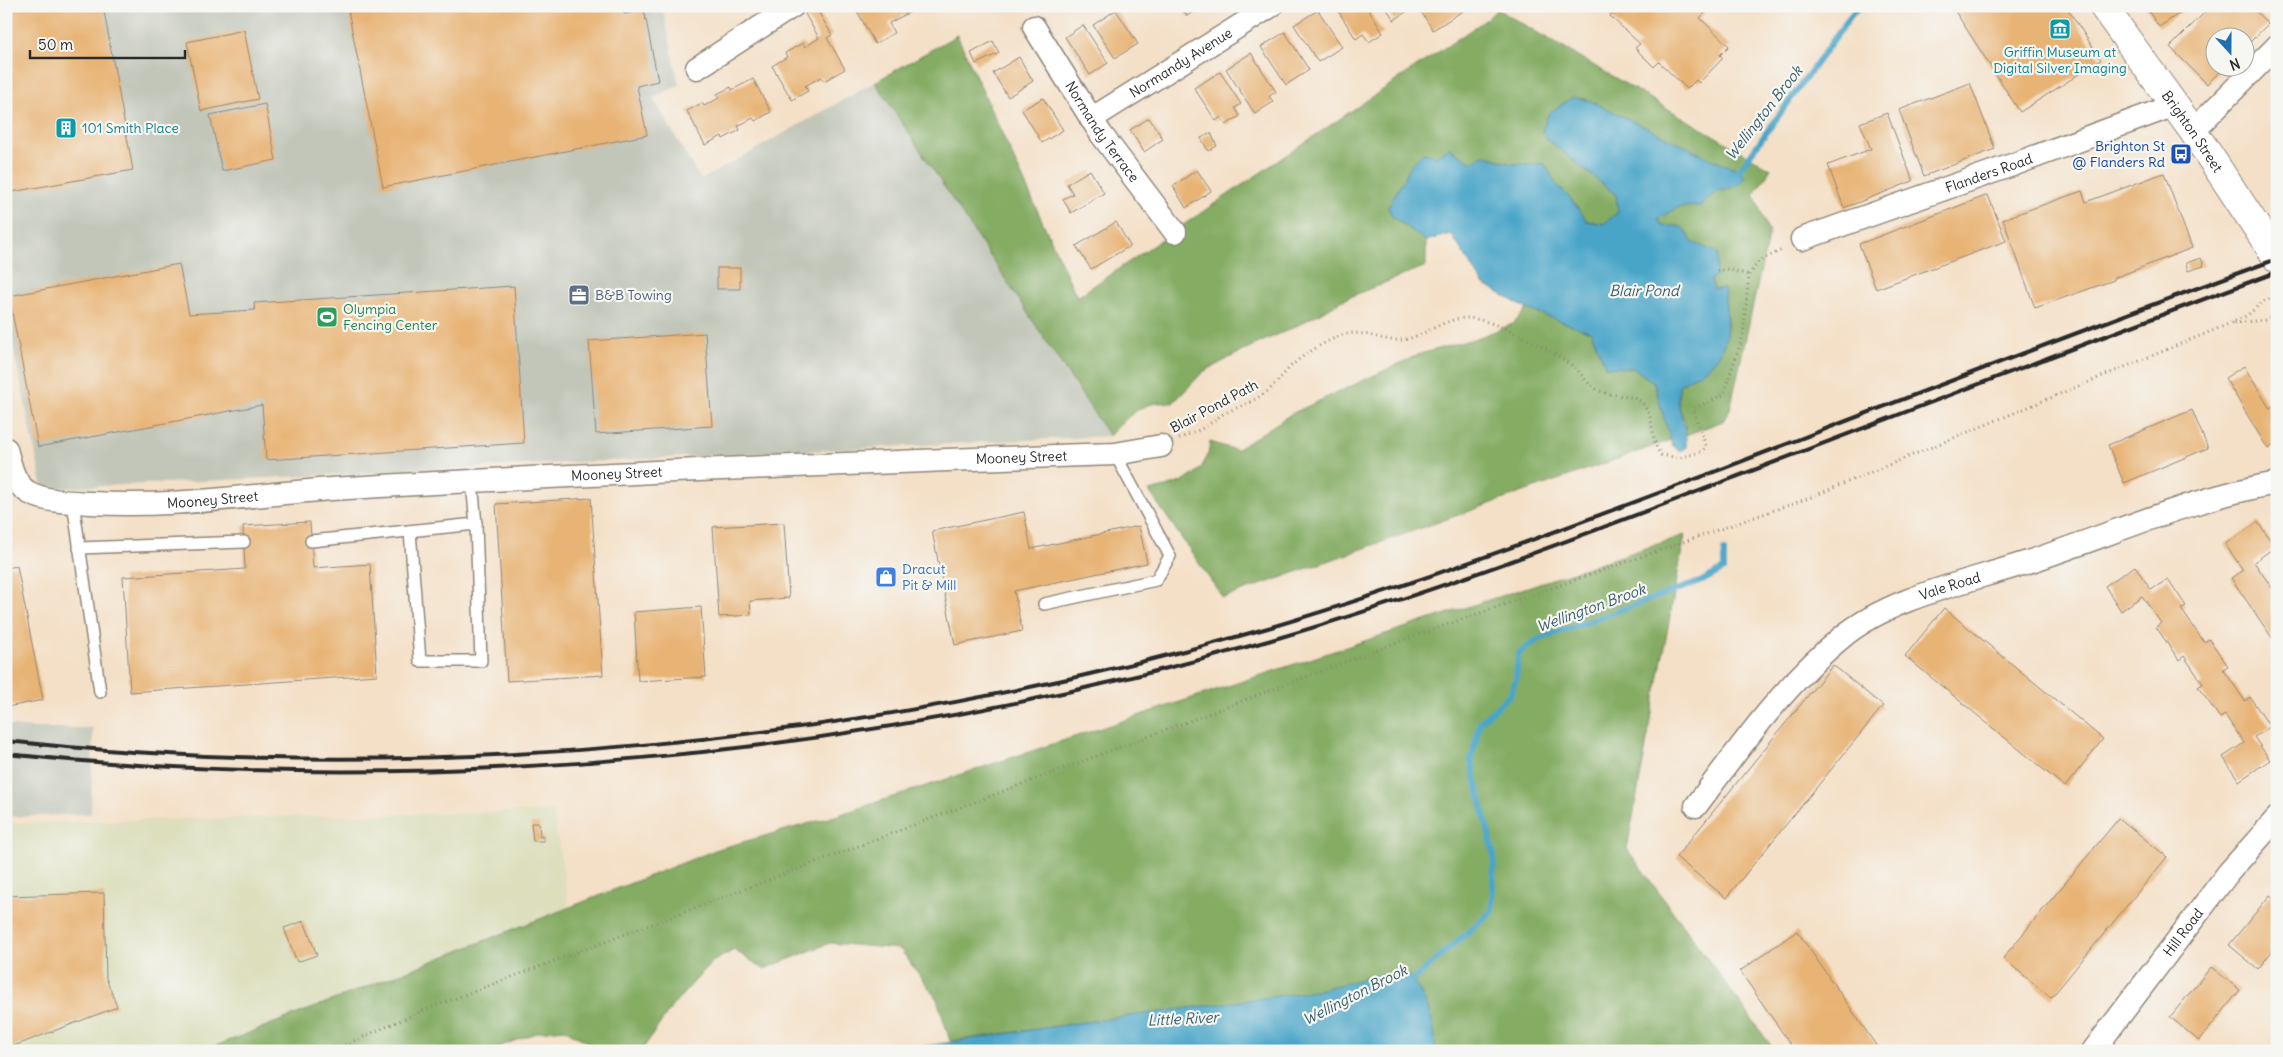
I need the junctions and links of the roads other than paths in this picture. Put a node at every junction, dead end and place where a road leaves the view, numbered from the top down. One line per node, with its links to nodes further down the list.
1 (792, 6): 6 (street)
2 (1271, 6): 8 (street, Normandy Avenue)
3 (2104, 6): 7 (main road, Brighton Street)
4 (1034, 28): 8 (street, Normandy Terrace)
5 (2277, 46): 9 (street)
6 (697, 68)
7 (2175, 105): 9 (main road, Brighton Street); 11 (street, Flanders Road)
8 (1092, 119): 10 (street, Normandy Terrace)
9 (2192, 131): 12 (main road, Brighton Street)
10 (1174, 232)
11 (1802, 239)
12 (2277, 258)
13 (1161, 446): 15 (street, Mooney Street)
14 (6, 449): 16 (street)
15 (1115, 454): 17 (street, Mooney Street); 25 (lane)
16 (10, 476): 19 (street, Mooney Street)
17 (472, 482): 19 (street, Mooney Street); 20 (lane)
18 (2277, 483): 27 (street, Vale Road)
19 (73, 502): 24 (lane)
20 (476, 524): 21 (lane); 21 (lane)
21 (410, 531): 22 (lane)
22 (311, 541)
23 (244, 542): 24 (lane)
24 (80, 548): 26 (lane)
25 (1044, 604)
26 (100, 692)
27 (1696, 806)
28 (2277, 818): 29 (street, Hill Road)
29 (2093, 1051)

